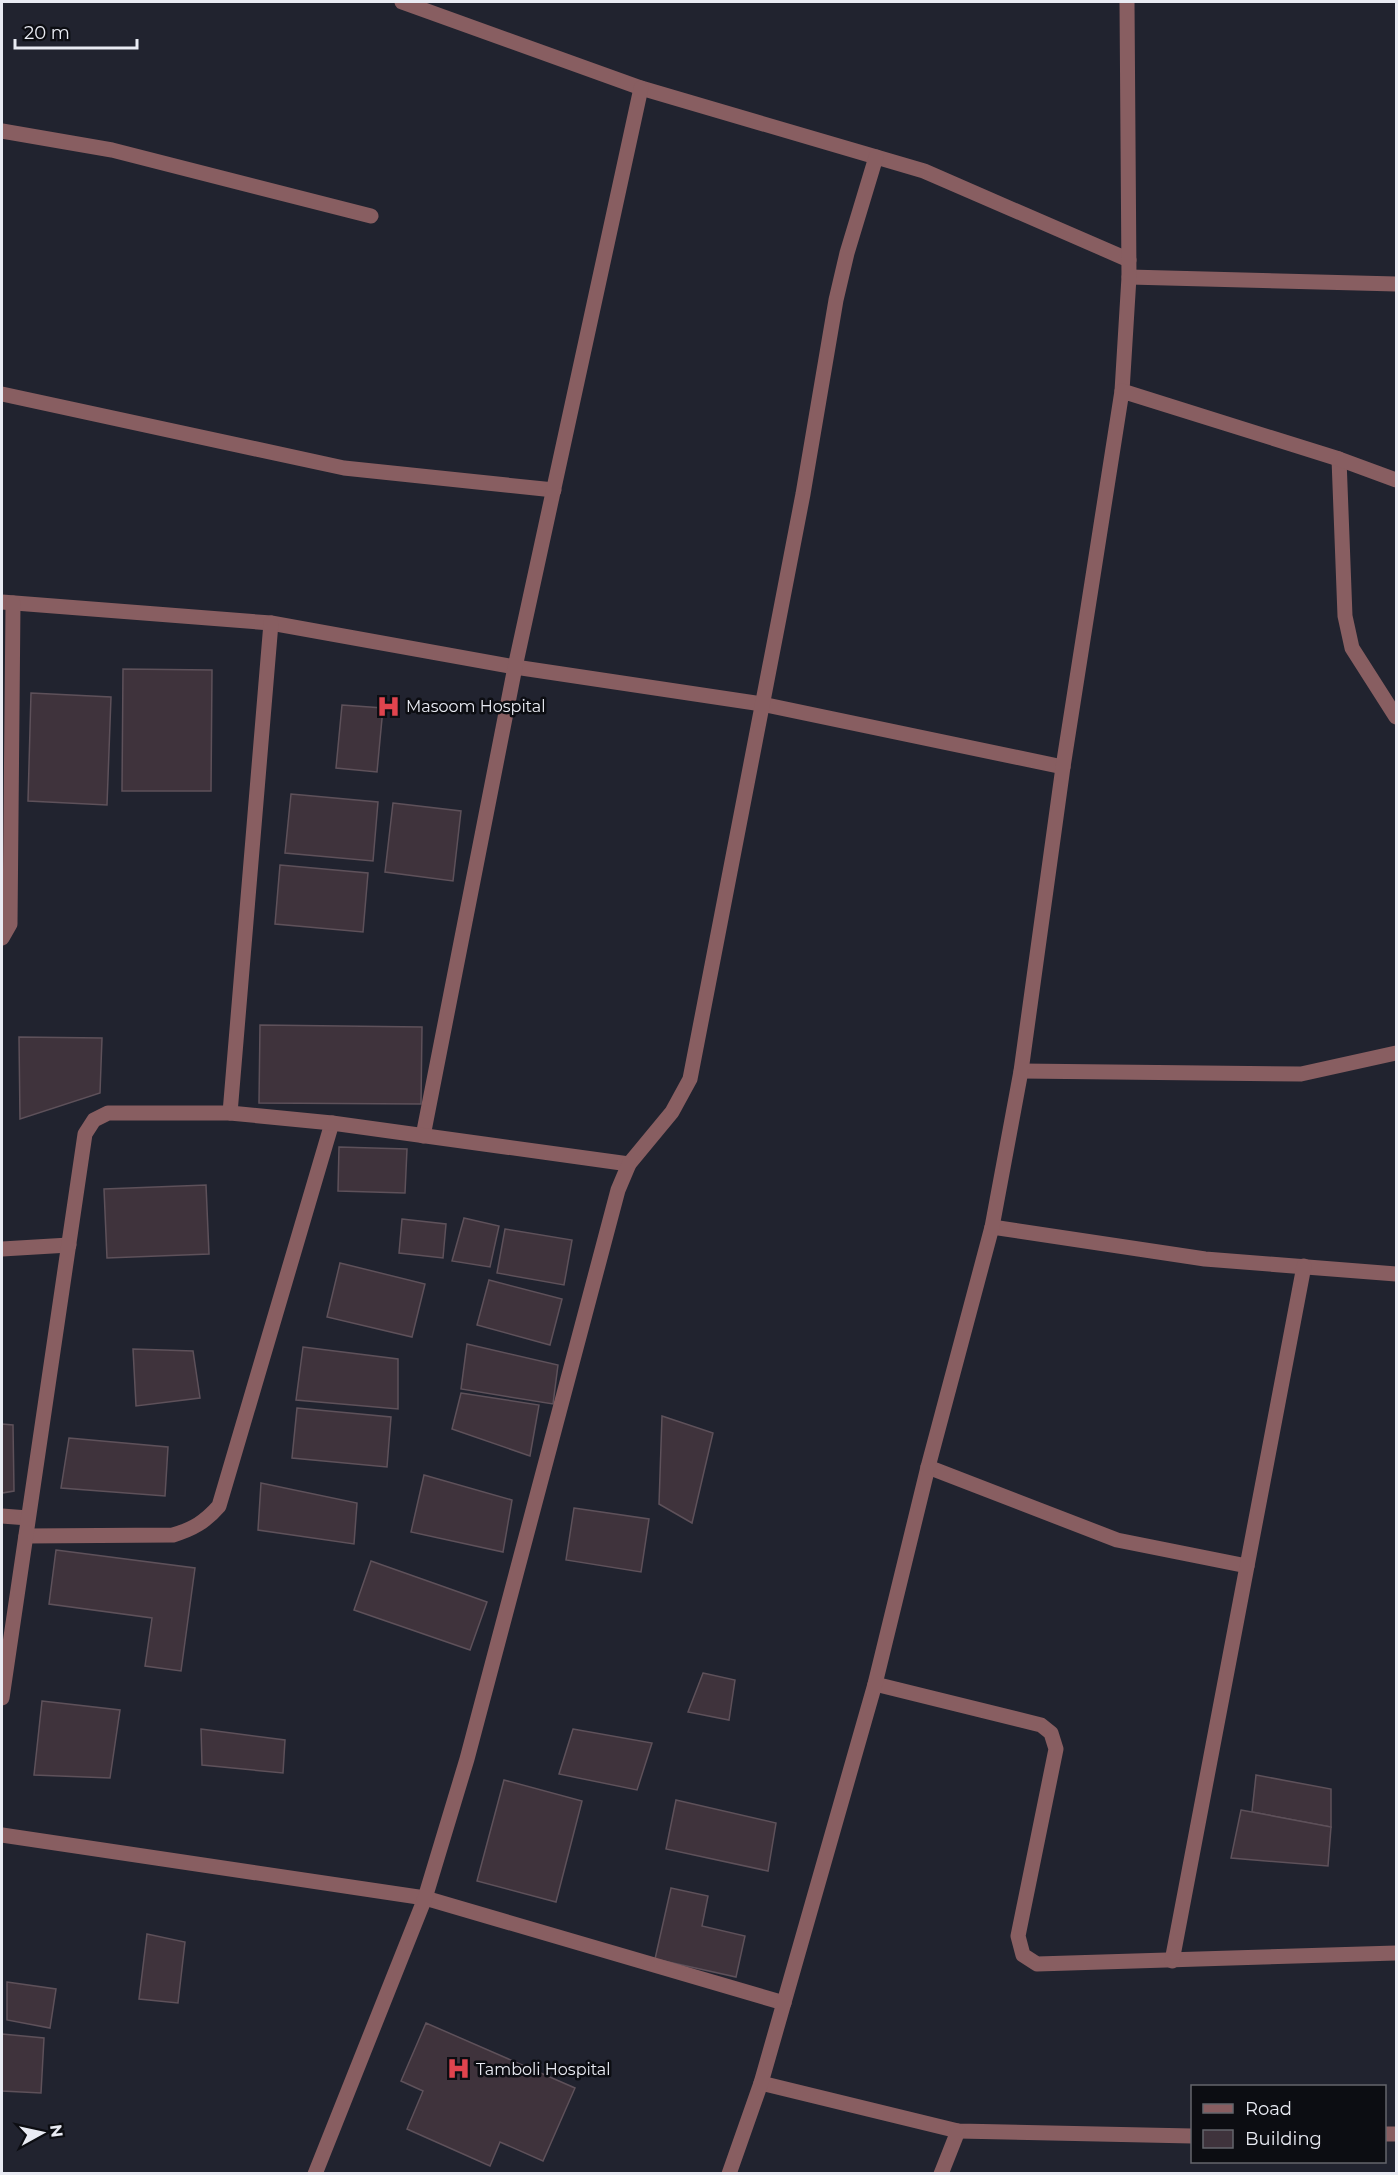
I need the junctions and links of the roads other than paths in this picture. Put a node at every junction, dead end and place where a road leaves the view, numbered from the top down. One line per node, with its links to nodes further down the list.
1 (402, 2): 3 (street)
2 (1127, 2): 7 (street)
3 (641, 88): 5 (street); 14 (street)
4 (2, 131): 6 (street)
5 (876, 157): 7 (street); 18 (street)
6 (371, 216)
7 (1128, 260): 8 (street)
8 (1129, 277): 9 (street); 10 (street)
9 (1396, 284)
10 (1122, 391): 12 (street); 20 (street)
11 (2, 394): 14 (street)
12 (1339, 459): 13 (street); 19 (street)
13 (1396, 480)
14 (554, 490): 17 (street)
15 (7, 602): 16 (street); 21 (street)
16 (271, 623): 17 (street); 24 (street)
17 (515, 667): 18 (street); 26 (street)
18 (762, 704): 20 (street); 27 (street)
19 (1396, 717)
20 (1063, 767): 23 (street)
21 (2, 938)
22 (1396, 1053): 23 (street)
23 (1021, 1071): 28 (street)
24 (230, 1113): 25 (street); 29 (street)
25 (332, 1123): 26 (street); 36 (street)
26 (423, 1136): 27 (street)
27 (629, 1164): 41 (street)
28 (992, 1227): 31 (street); 33 (street)
29 (69, 1245): 30 (street); 35 (street)
30 (2, 1249)
31 (1304, 1266): 32 (street); 37 (street)
32 (1396, 1274)
33 (928, 1467): 37 (street); 38 (street)
34 (2, 1516): 35 (street)
35 (28, 1518): 36 (street)
36 (26, 1536): 39 (street)
37 (1247, 1566): 43 (street)
38 (875, 1684): 43 (street); 44 (street)
39 (2, 1698)
40 (2, 1835): 41 (street)
41 (425, 1898): 44 (street); 48 (street)
42 (1396, 1953): 43 (street)
43 (1172, 1961)
44 (784, 2003): 45 (street)
45 (761, 2083): 46 (street); 49 (street)
46 (958, 2131): 47 (street); 50 (street)
47 (1191, 2136)
48 (315, 2174)
49 (729, 2174)
50 (941, 2174)

